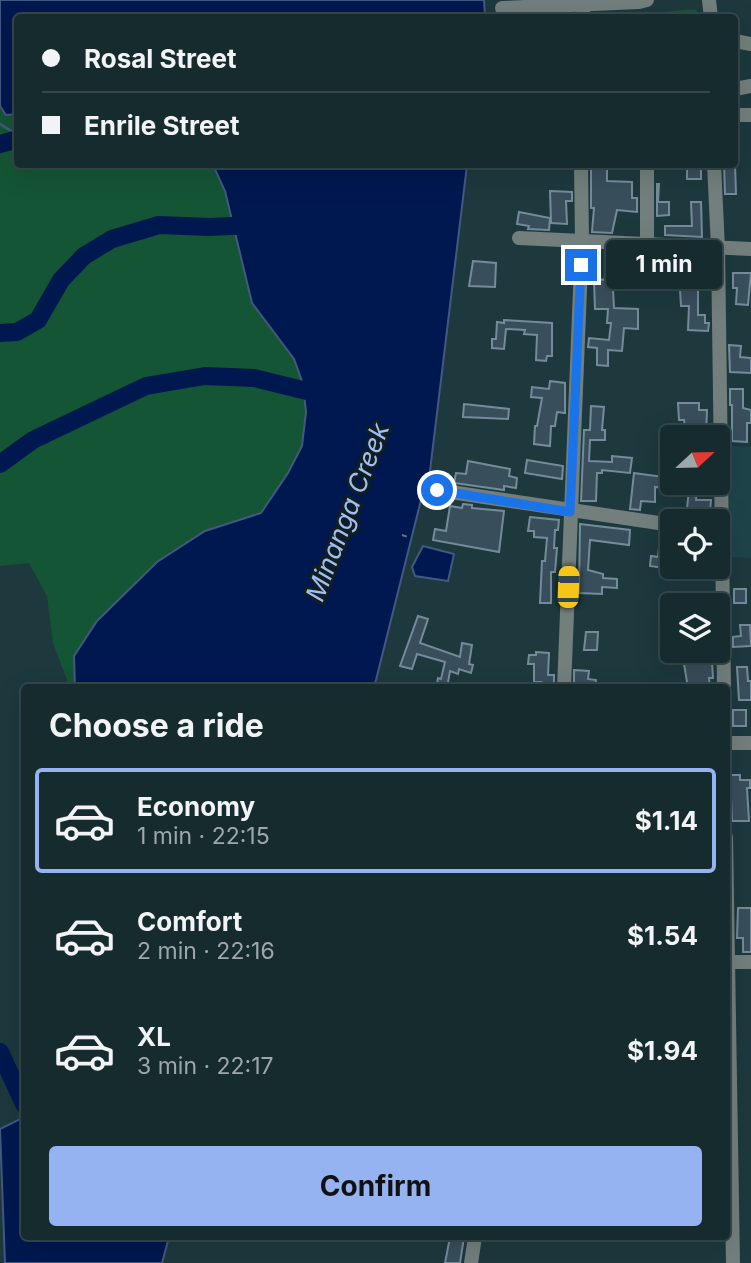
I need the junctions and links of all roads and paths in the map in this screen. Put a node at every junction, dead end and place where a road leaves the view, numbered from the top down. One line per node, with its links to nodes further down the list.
1 (642, 1): 2 (street)
2 (583, 7): 3 (street)
3 (502, 8)
4 (581, 168): 8 (street)
5 (647, 168): 9 (street)
6 (714, 168): 10 (street)
7 (519, 238): 8 (street)
8 (582, 240): 9 (street); 14 (street)
9 (647, 246): 10 (street)
10 (718, 247): 11 (street); 13 (street)
11 (751, 250)
12 (437, 490): 14 (street)
13 (720, 509)
14 (570, 512): 15 (street); 19 (street)
15 (660, 523)
16 (402, 535): 17 (path)
17 (411, 538)
18 (721, 579): 20 (street)
19 (564, 684)
20 (724, 684)
21 (730, 743): 22 (street)
22 (751, 743)
23 (730, 962): 24 (street)
24 (751, 962)
25 (730, 1112): 28 (street)
26 (475, 1240): 27 (street)
27 (471, 1263)
28 (733, 1263)

